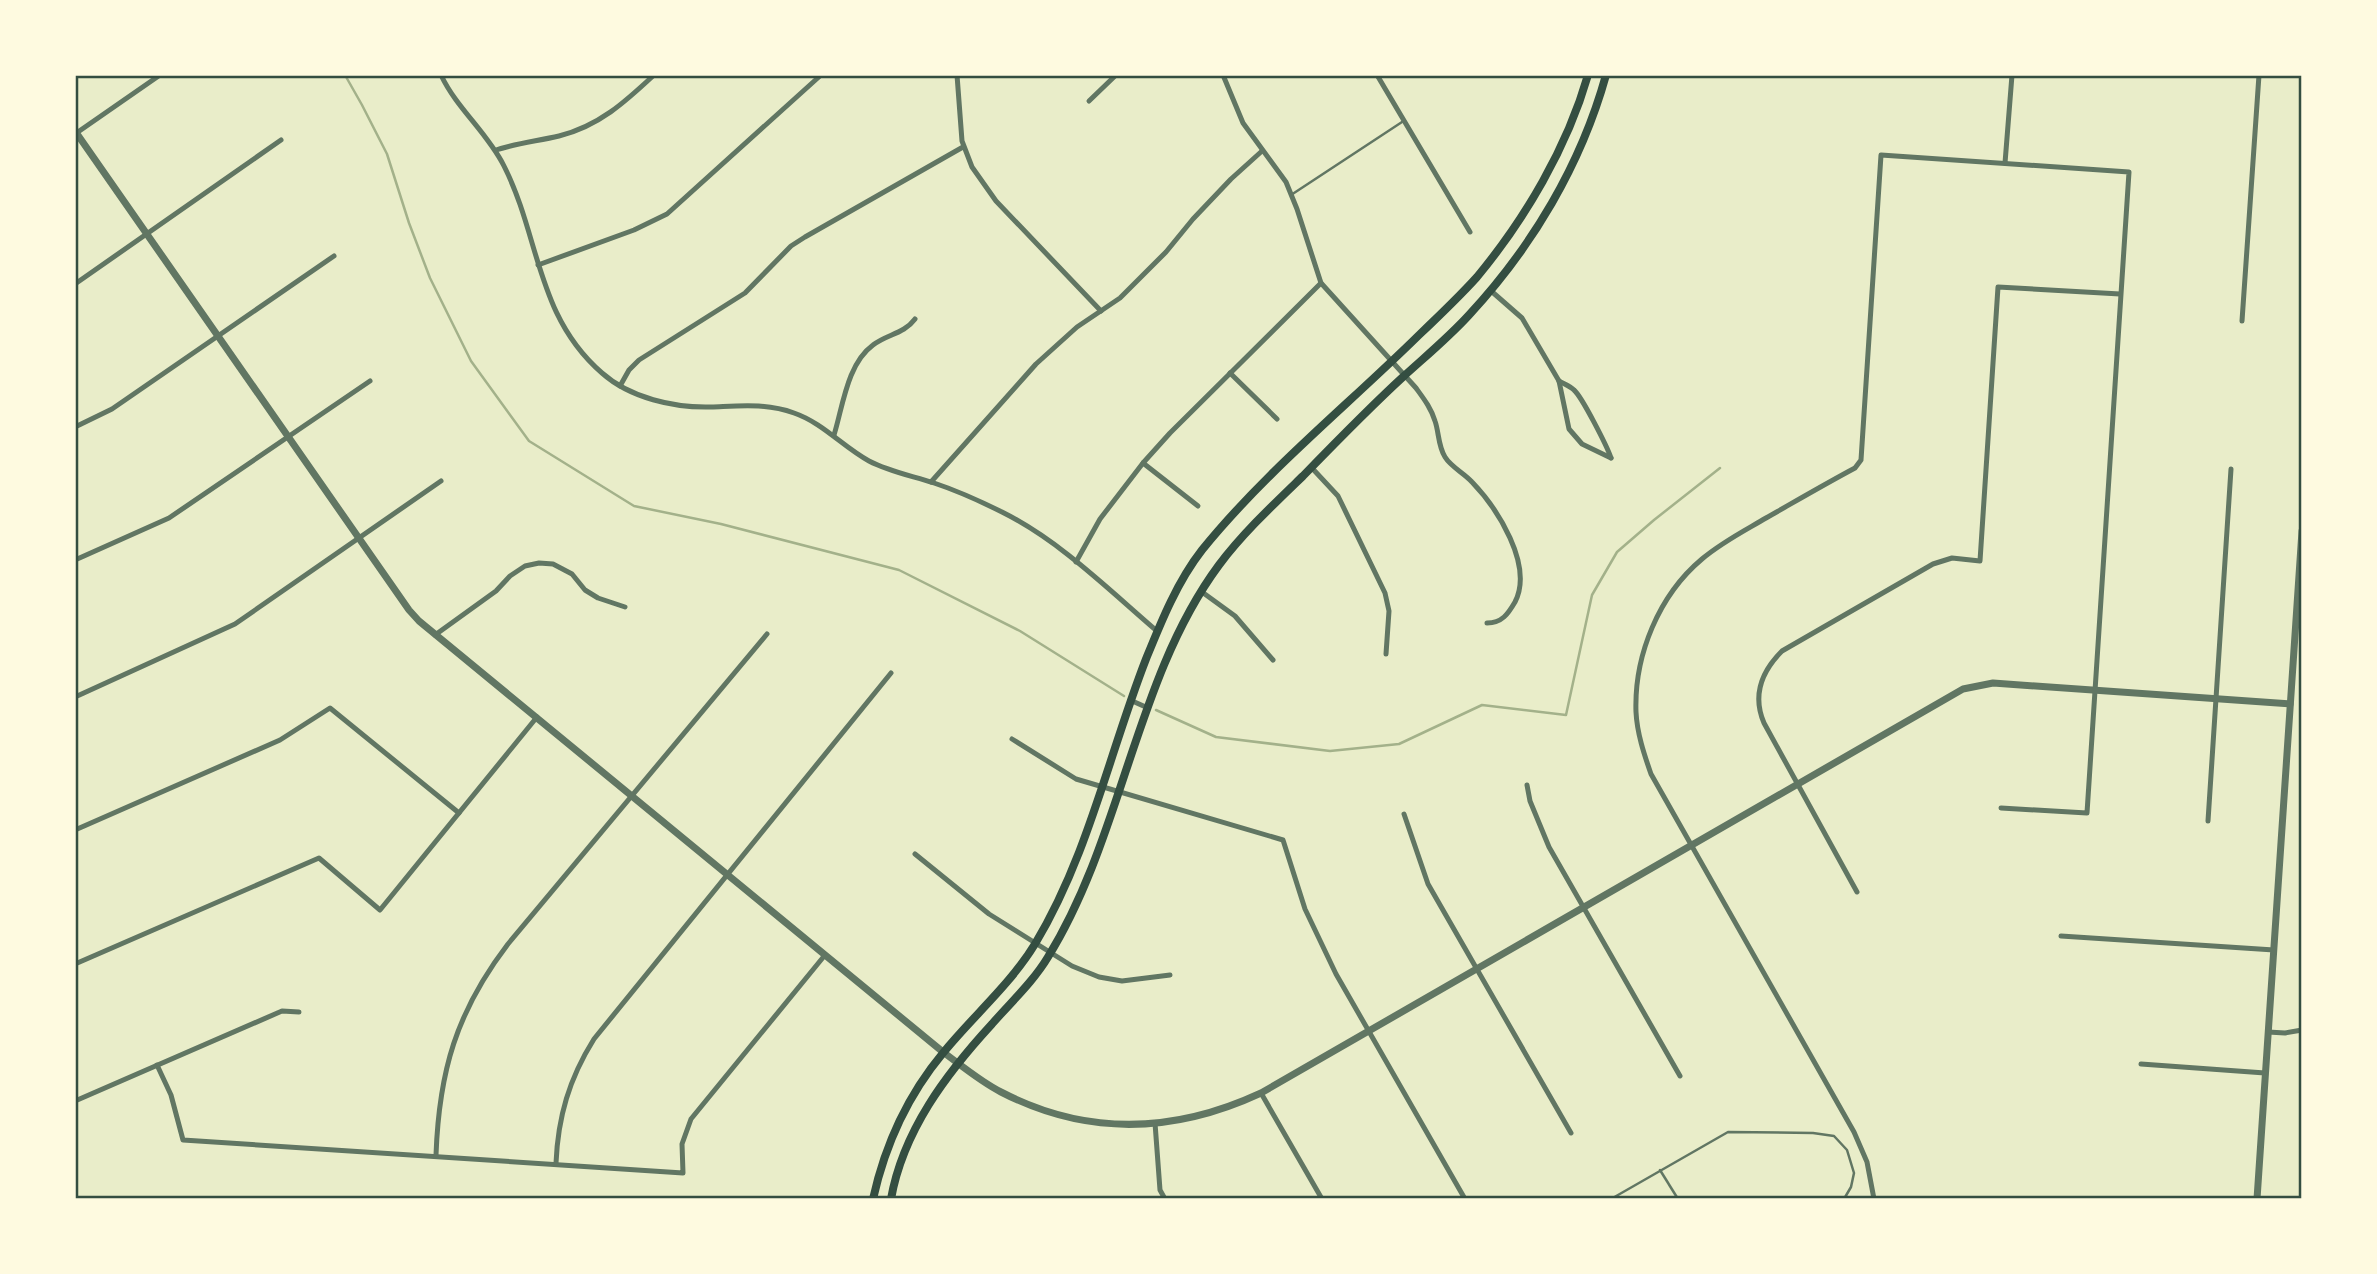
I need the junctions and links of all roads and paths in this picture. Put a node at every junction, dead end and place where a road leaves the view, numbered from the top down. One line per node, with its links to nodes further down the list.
1 (160, 75): 15 (street)
2 (441, 75): 18 (street)
3 (654, 75): 18 (street)
4 (821, 75): 25 (street)
5 (957, 75): 17 (street)
6 (1116, 75): 13 (street)
7 (1223, 75): 19 (street)
8 (1377, 75): 14 (street)
9 (1588, 75): 34 (main road)
10 (1606, 75): 28 (main road)
11 (2012, 75): 20 (street)
12 (2259, 75): 32 (street)
13 (1089, 102)
14 (1404, 121): 21 (lane); 23 (street)
15 (76, 132): 22 (street)
16 (281, 140): 22 (street)
17 (963, 147): 30 (street); 39 (street)
18 (496, 150): 25 (street)
19 (1262, 150): 21 (street); 30 (street)
20 (2005, 163): 29 (street); 82 (street)
21 (1291, 195): 26 (street)
22 (147, 232): 27 (street); 33 (street)
23 (1470, 232)
24 (334, 256): 33 (street)
25 (538, 265): 39 (street)
26 (1321, 283): 34 (street); 35 (street)
27 (75, 284)
28 (1490, 290): 36 (main road); 38 (street)
29 (2120, 294): 64 (street); 72 (street)
30 (1101, 311): 48 (street)
31 (915, 319): 42 (street)
32 (2242, 321)
33 (218, 335): 41 (street); 43 (street)
34 (1391, 362): 36 (street); 58 (main road)
35 (1230, 373): 40 (street); 44 (street)
36 (1404, 376): 45 (main road); 56 (street)
37 (370, 381): 43 (street)
38 (1559, 381): 38 (street)
39 (620, 386): 42 (street)
40 (1277, 419)
41 (75, 427)
42 (834, 435): 48 (street)
43 (289, 437): 51 (street); 52 (street)
44 (1143, 463): 49 (street); 53 (street)
45 (1311, 467): 54 (main road); 61 (street)
46 (2231, 469): 66 (street)
47 (441, 481): 51 (street)
48 (931, 482): 53 (street)
49 (1198, 506)
50 (2302, 531): 57 (street)
51 (360, 538): 60 (street); 65 (street)
52 (75, 561)
53 (1076, 562): 58 (street)
54 (1202, 592): 62 (street); 69 (main road)
55 (625, 607): 60 (street)
56 (1487, 623)
57 (2299, 627): 68 (street)
58 (1157, 631): 67 (main road)
59 (767, 634): 76 (street)
60 (435, 635): 70 (street)
61 (1386, 654)
62 (1273, 660)
63 (891, 673): 84 (street)
64 (2094, 689): 66 (street); 72 (street); 77 (street)
65 (75, 697)
66 (2217, 698): 68 (street); 80 (street)
67 (1130, 700): 69 (street); 74 (main road)
68 (2290, 704): 89 (street)
69 (1149, 708): 75 (main road)
70 (537, 717): 76 (street); 78 (street)
71 (1012, 739): 74 (street)
72 (1797, 783): 82 (street); 85 (street)
73 (1527, 785): 86 (street)
74 (1103, 786): 75 (street); 88 (main road)
75 (1120, 791): 90 (main road); 97 (street)
76 (633, 796): 84 (street); 109 (street)
77 (2001, 808)
78 (458, 813): 81 (street); 92 (street)
79 (1404, 814): 93 (street)
80 (2208, 821)
81 (75, 830)
82 (1691, 846): 86 (street); 120 (street)
83 (915, 853): 88 (street)
84 (728, 874): 91 (street); 110 (street)
85 (1857, 892)
86 (1583, 909): 93 (street); 104 (street)
87 (2061, 936): 89 (street)
88 (1035, 943): 90 (street); 99 (main road)
89 (2274, 950): 98 (street)
90 (1051, 953): 94 (street); 100 (main road)
91 (825, 955): 99 (street); 110 (street)
92 (75, 964)
93 (1476, 970): 97 (street); 108 (street)
94 (1170, 975)
95 (299, 1012): 102 (street)
96 (2302, 1030): 98 (street)
97 (1369, 1032): 105 (street); 116 (street)
98 (2269, 1032): 103 (street)
99 (943, 1052): 100 (street); 112 (main road)
100 (958, 1064): 107 (street); 113 (main road)
101 (2141, 1064): 103 (street)
102 (157, 1065): 106 (street); 109 (street)
103 (2265, 1073): 121 (street)
104 (1680, 1076)
105 (1261, 1093): 107 (street); 115 (street)
106 (75, 1101)
107 (1155, 1123): 114 (street)
108 (1571, 1133)
109 (436, 1156): 110 (street)
110 (556, 1163)
111 (1660, 1170): 117 (lane); 118 (lane); 119 (lane)
112 (873, 1199)
113 (891, 1199)
114 (1165, 1199)
115 (1322, 1199)
116 (1465, 1199)
117 (1611, 1199)
118 (1678, 1199)
119 (1844, 1199)
120 (1874, 1199)
121 (2257, 1199)

